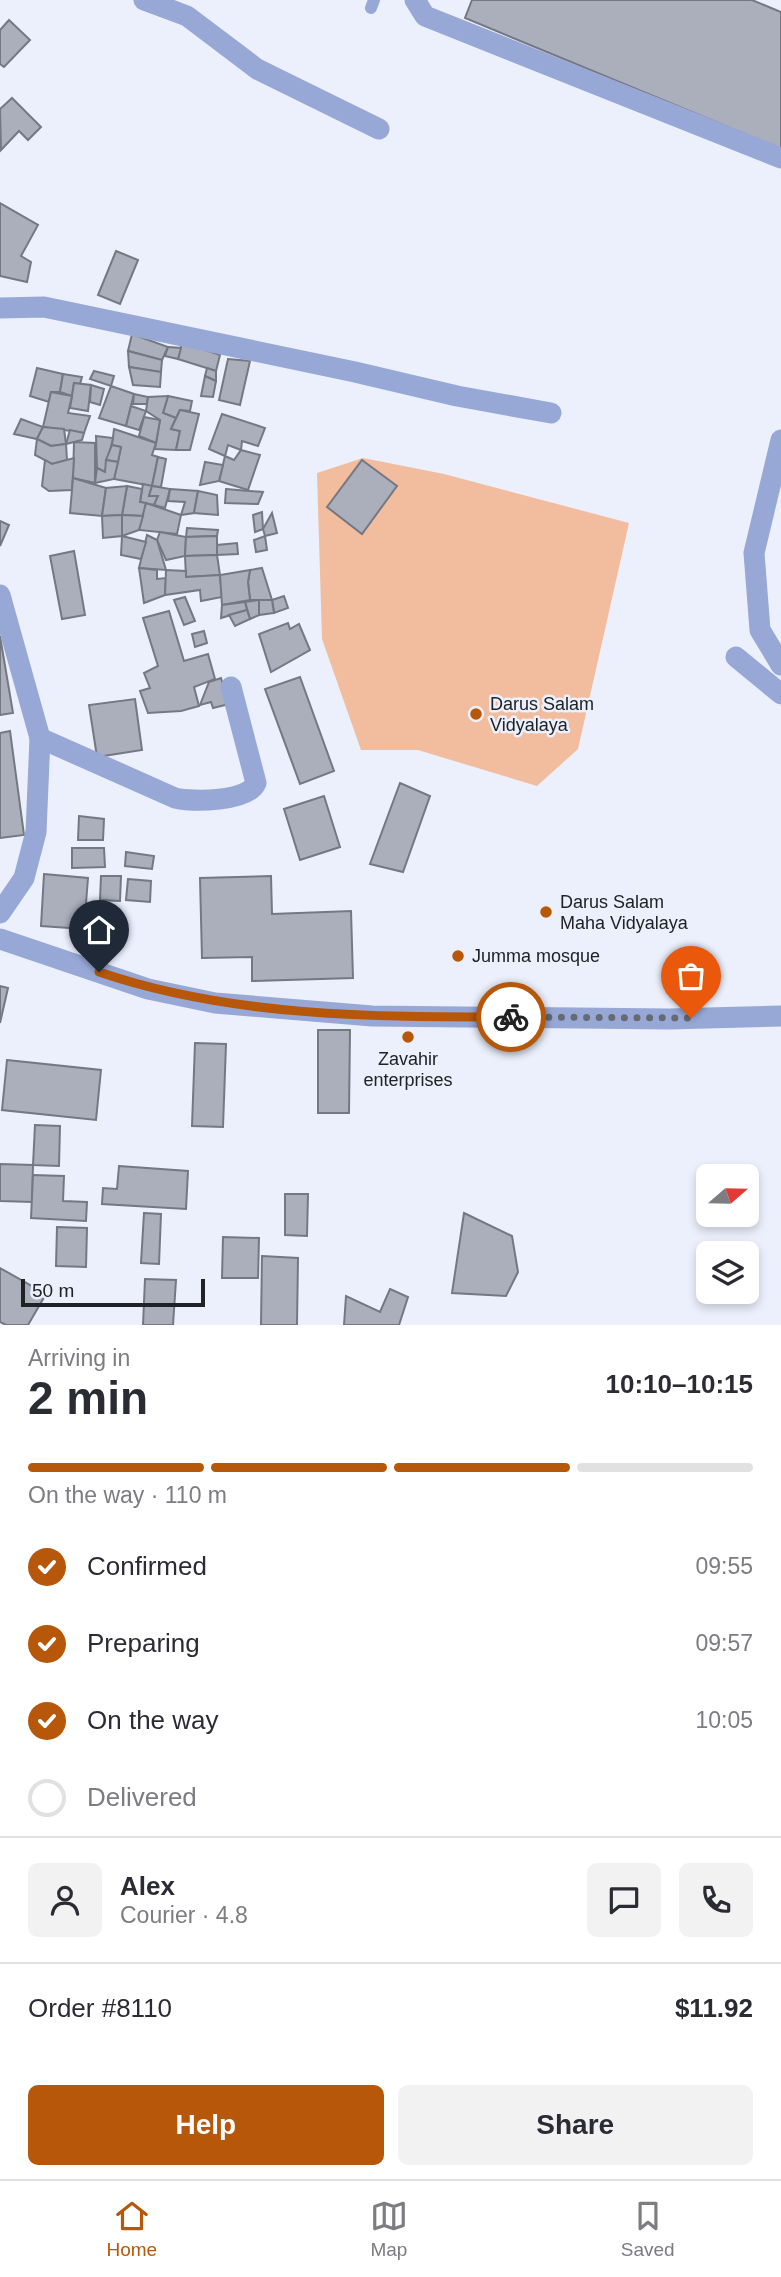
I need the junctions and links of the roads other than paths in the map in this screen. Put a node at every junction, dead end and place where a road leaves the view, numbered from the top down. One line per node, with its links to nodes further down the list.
1 (144, 0): 3 (street)
2 (415, 0): 4 (street)
3 (379, 129)
4 (781, 159)
5 (0, 308): 6 (street)
6 (551, 413)
7 (781, 440): 10 (street)
8 (0, 595): 13 (street)
9 (736, 657): 12 (street)
10 (781, 665)
11 (230, 687): 13 (street)
12 (781, 694)
13 (40, 738): 14 (street)
14 (0, 913)
15 (0, 939): 16 (street)
16 (781, 1016)

